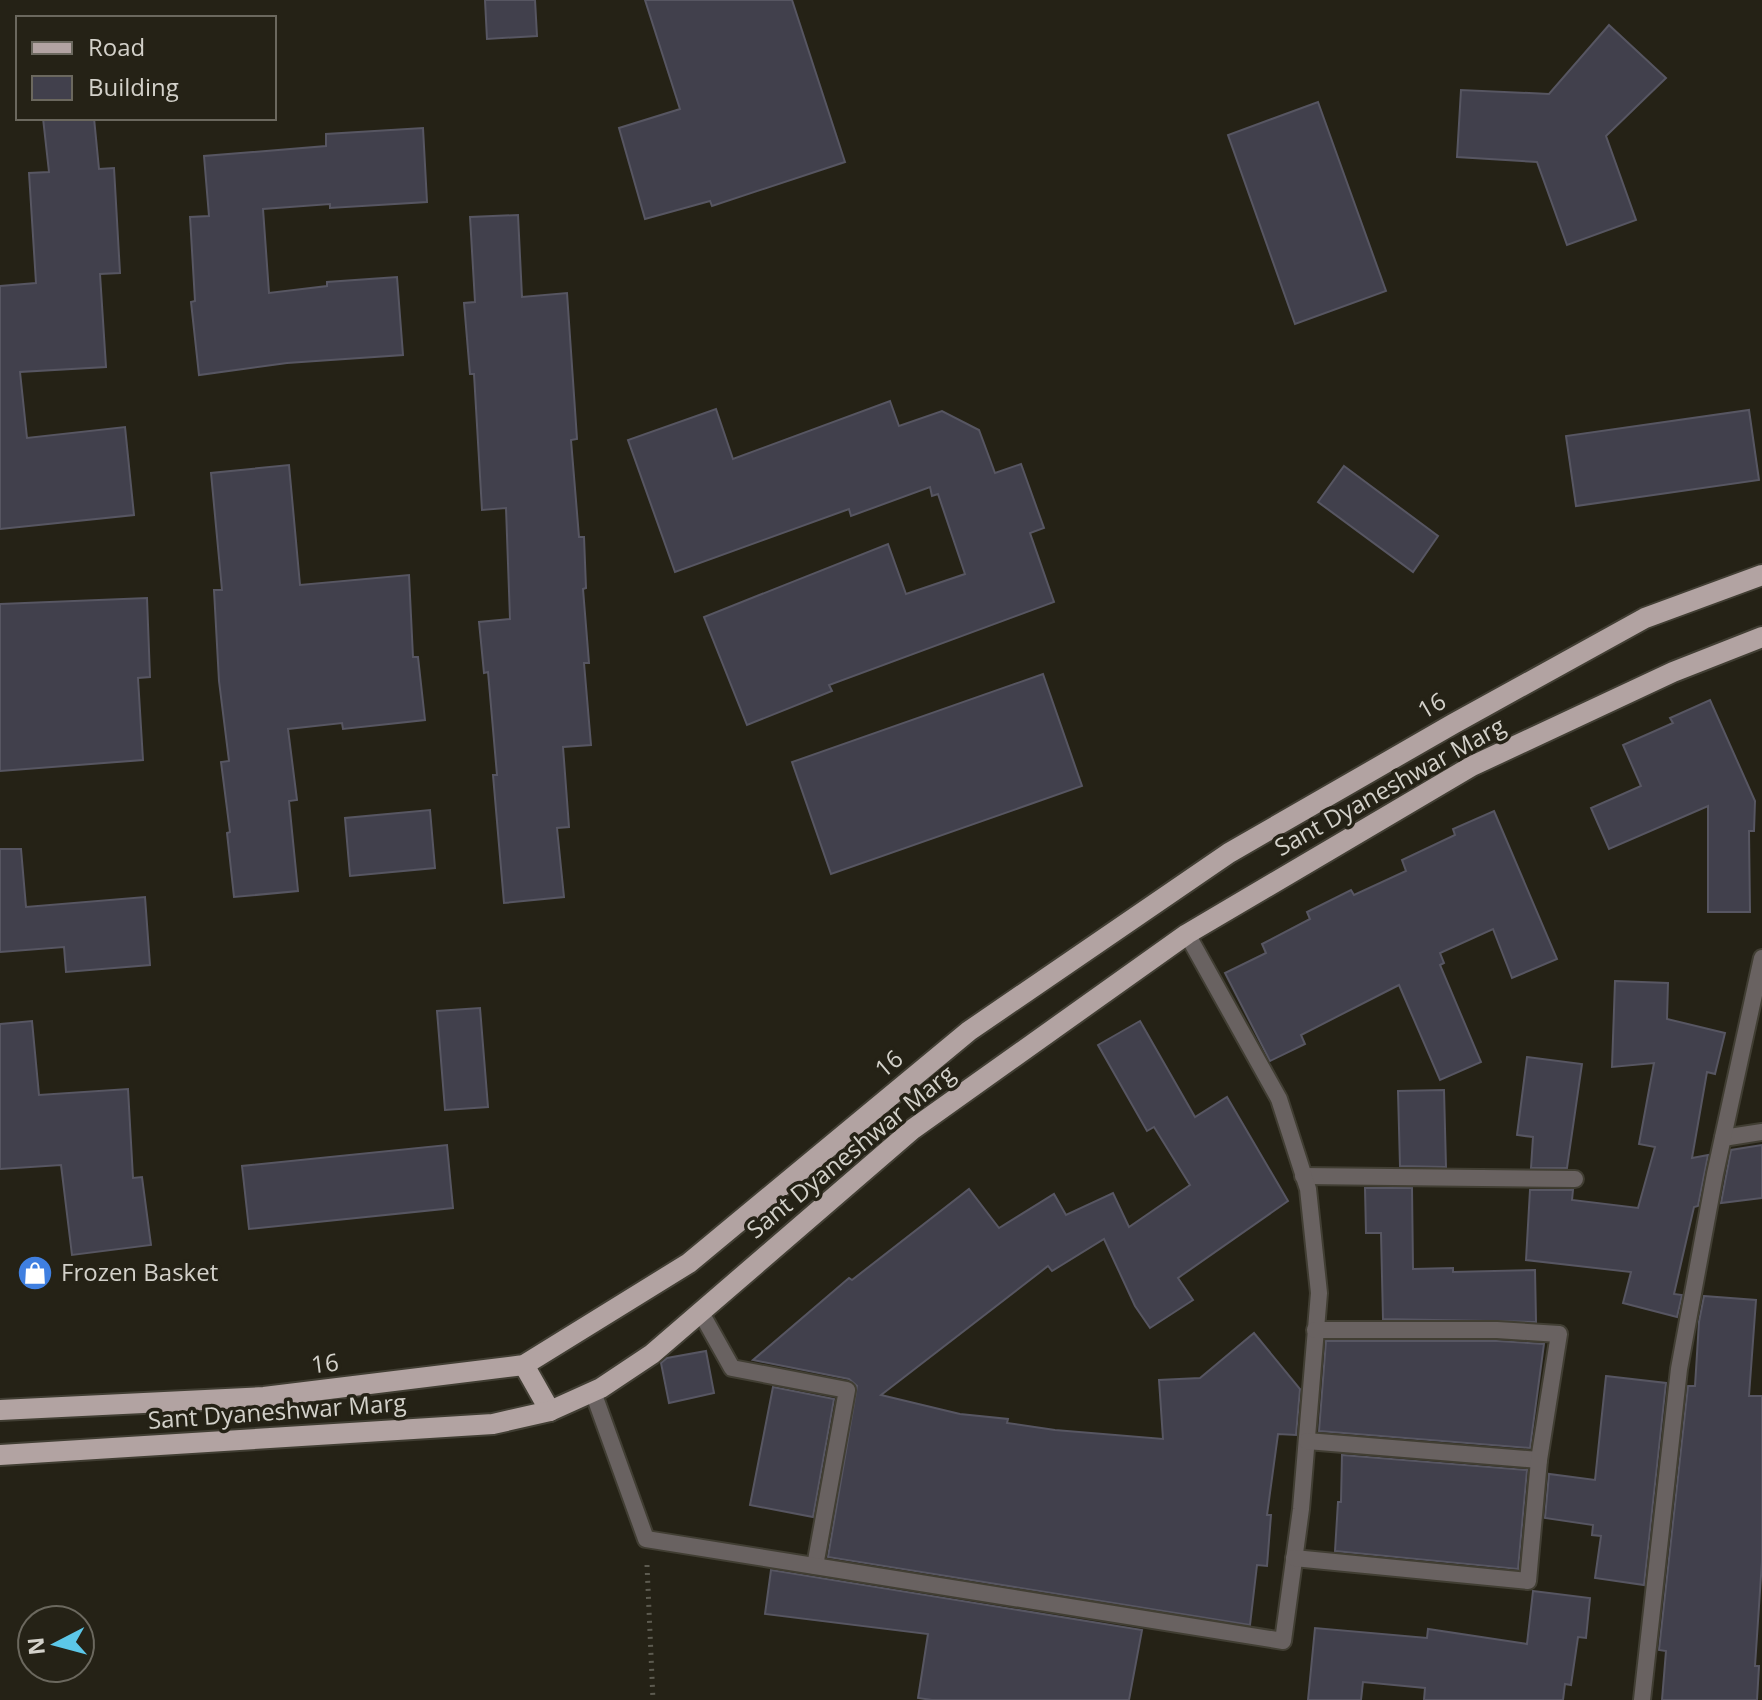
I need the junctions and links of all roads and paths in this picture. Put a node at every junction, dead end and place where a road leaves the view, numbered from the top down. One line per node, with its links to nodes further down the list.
1 (1762, 575): 11 (main road, 16)
2 (1762, 637): 3 (main road, Sant Dyaneshwar Marg)
3 (1187, 934): 7 (street); 9 (main road, Sant Dyaneshwar Marg)
4 (1762, 958): 6 (street)
5 (1762, 1132): 6 (street)
6 (1723, 1138): 22 (street)
7 (1303, 1176): 8 (street); 10 (street)
8 (1575, 1179)
9 (700, 1311): 12 (main road, Sant Dyaneshwar Marg); 20 (street)
10 (1315, 1330): 15 (street); 17 (street)
11 (524, 1365): 13 (main road, 16); 14 (main road)
12 (593, 1392): 14 (main road, Sant Dyaneshwar Marg); 18 (street)
13 (0, 1410)
14 (550, 1411): 16 (main road, Sant Dyaneshwar Marg)
15 (1307, 1441): 17 (street); 19 (street)
16 (0, 1455)
17 (1539, 1460): 19 (street)
18 (646, 1539): 20 (street); 21 (path)
19 (1294, 1558): 20 (street)
20 (815, 1566)
21 (653, 1700)
22 (1642, 1700)

